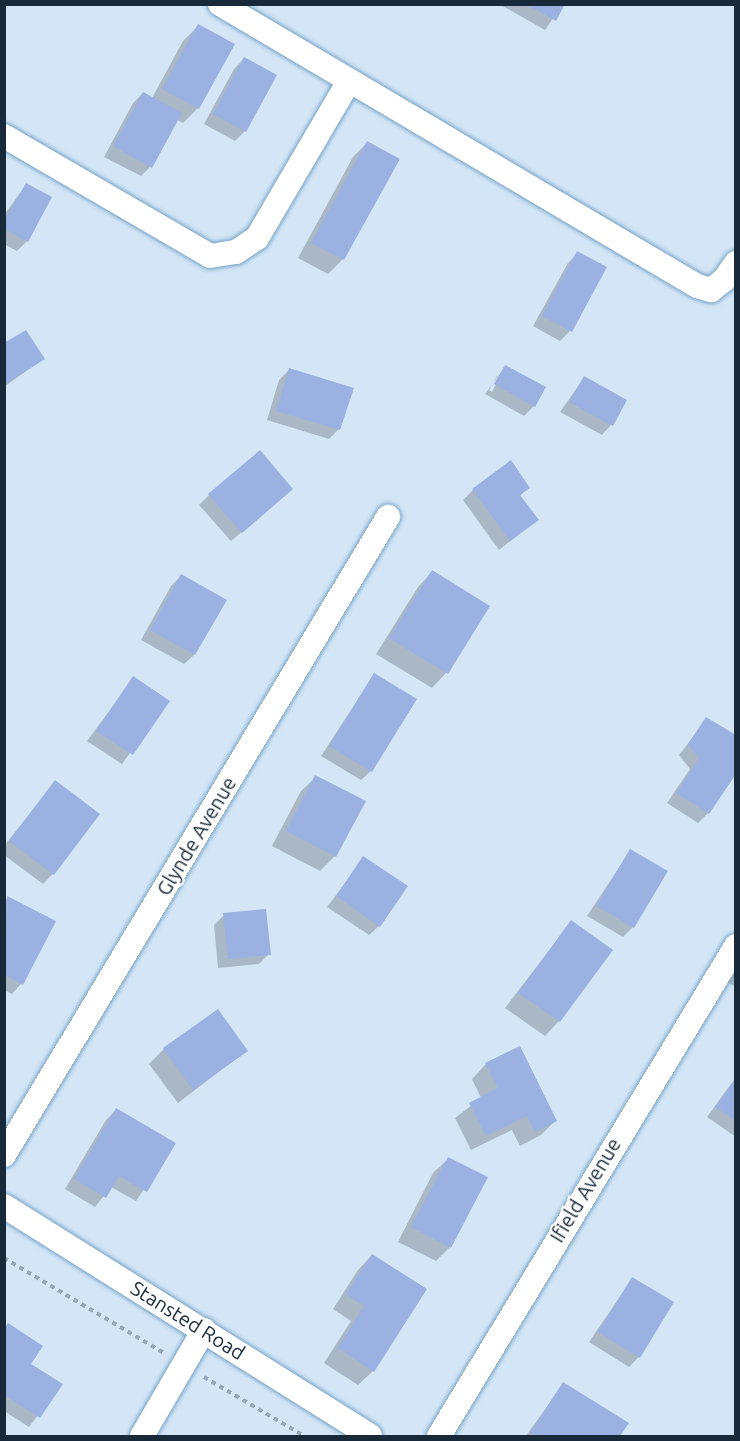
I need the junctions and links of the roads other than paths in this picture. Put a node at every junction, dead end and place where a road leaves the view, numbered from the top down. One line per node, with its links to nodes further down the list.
1 (220, 4): 2 (street)
2 (349, 81): 3 (street); 4 (street)
3 (4, 136)
4 (735, 263)
5 (388, 517): 7 (street, Glynde Avenue)
6 (735, 946): 12 (street, Ifield Avenue)
7 (4, 1155)
8 (4, 1206): 9 (street, Stansted Road)
9 (204, 1330): 10 (street); 11 (street, Stansted Road)
10 (142, 1437)
11 (370, 1437)
12 (439, 1437)

